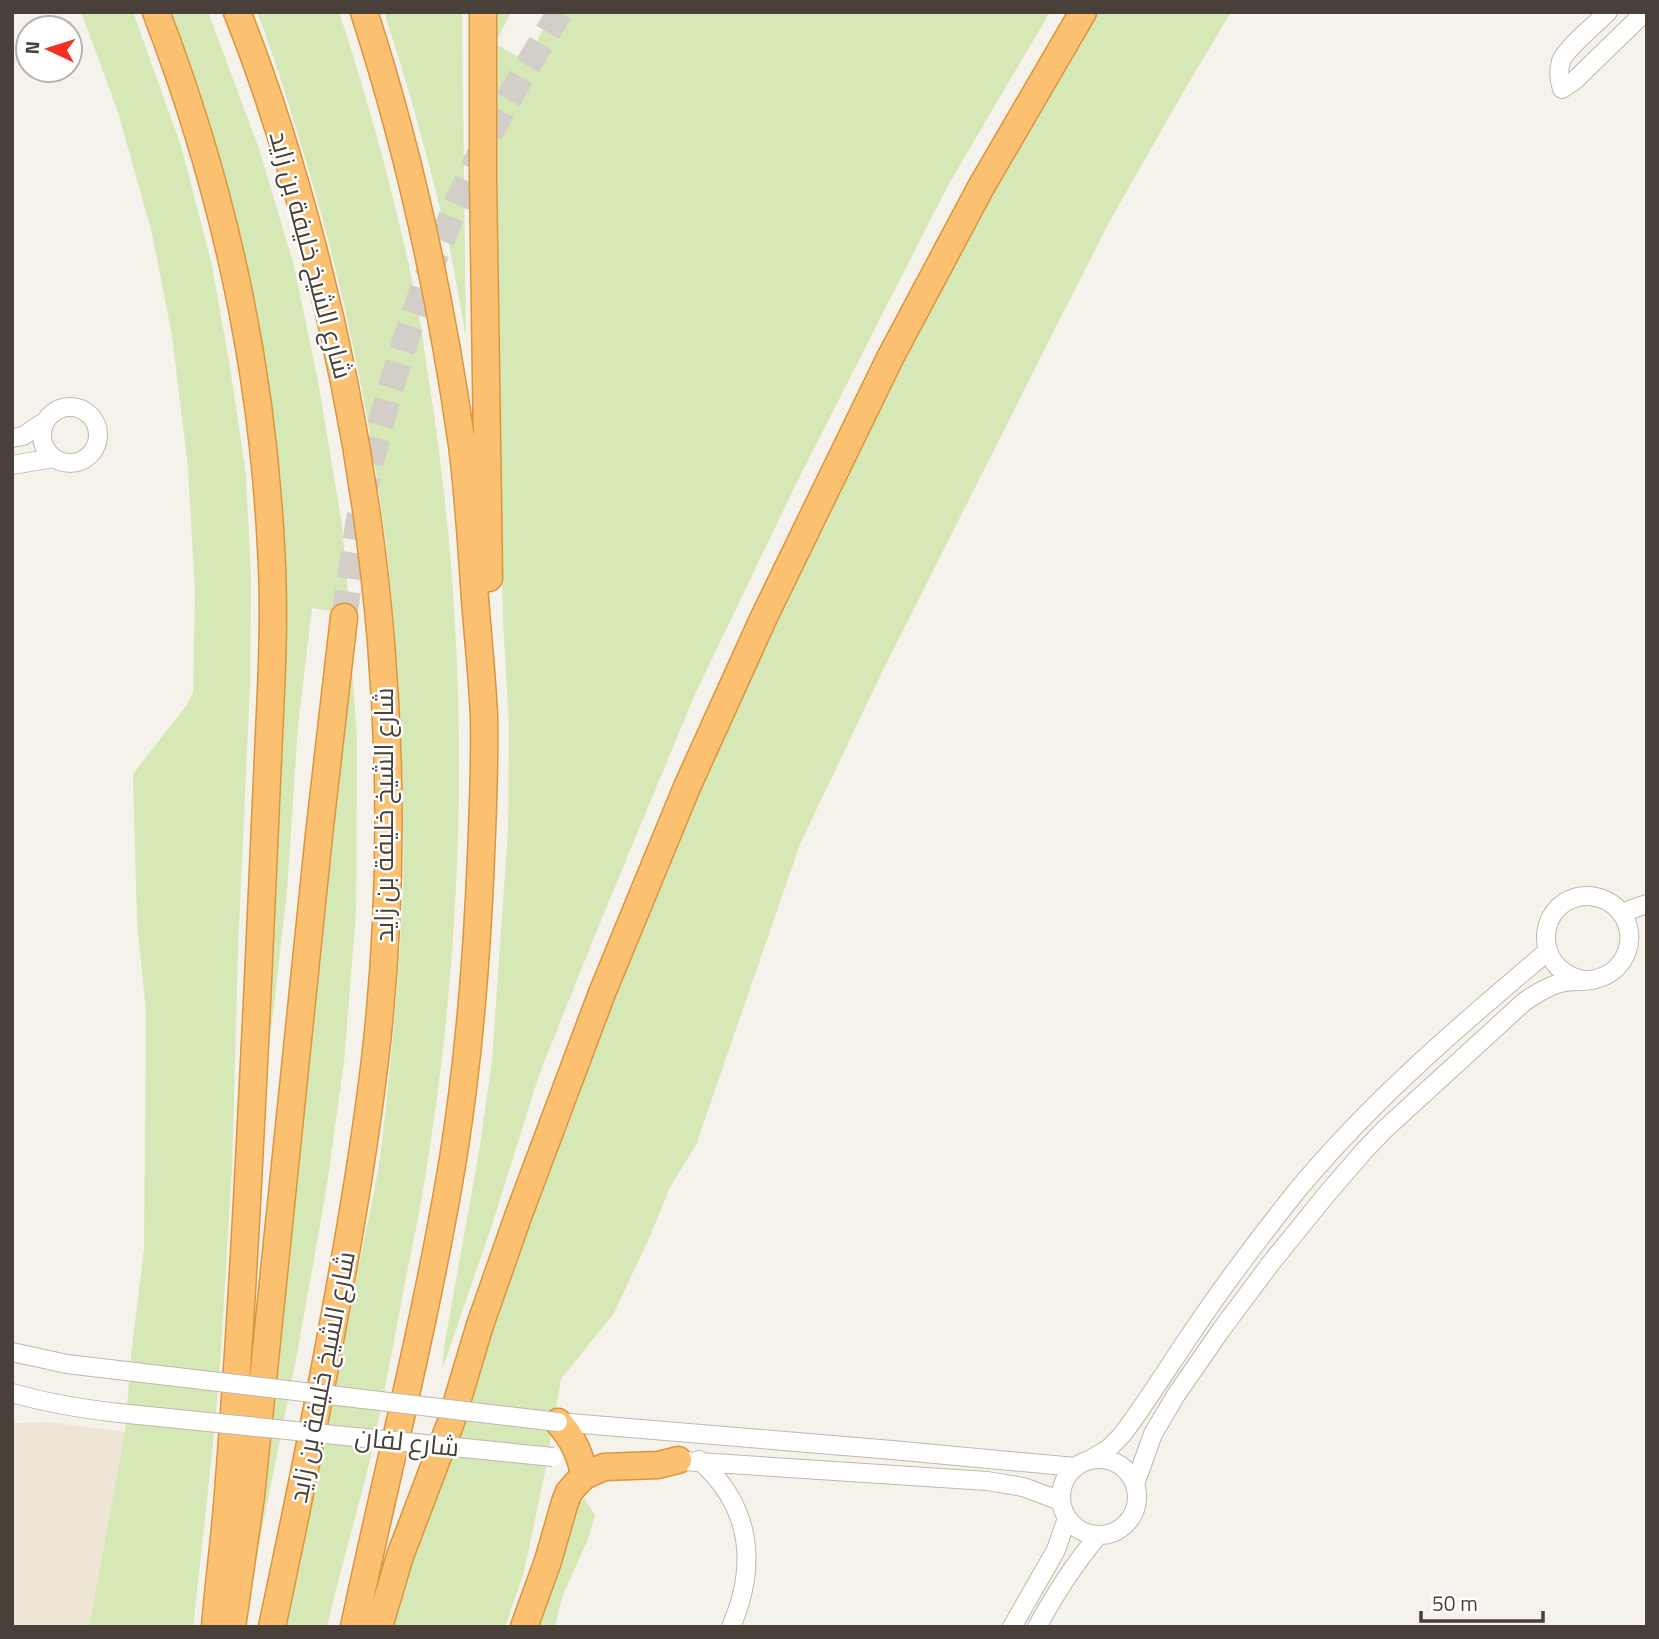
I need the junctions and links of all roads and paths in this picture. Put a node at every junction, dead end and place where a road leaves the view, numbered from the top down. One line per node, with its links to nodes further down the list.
1 (156, 12): 29 (highway)
2 (237, 12): 31 (highway, شارع الشيخ خليفة بن زايد)
3 (364, 12): 13 (highway)
4 (483, 12): 13 (highway)
5 (1083, 12): 33 (highway)
6 (1608, 12): 7 (street)
7 (1645, 12)
8 (44, 422): 9 (street); 10 (street); 10 (street)
9 (12, 438)
10 (54, 458): 11 (street)
11 (12, 465)
12 (344, 617): 30 (highway)
13 (484, 717): 32 (highway)
14 (1647, 904): 15 (street)
15 (1621, 912): 17 (street); 18 (street)
16 (1647, 934): 17 (street)
17 (1628, 950): 19 (street)
18 (1548, 951): 19 (street); 24 (street)
19 (1583, 980): 26 (street)
20 (12, 1352): 22 (street, شارع لفان, bridge)
21 (12, 1394): 25 (street, شارع لفان, bridge)
22 (558, 1422): 24 (street, شارع لفان); 25 (highway)
23 (688, 1460): 25 (highway); 27 (street); 35 (street)
24 (1083, 1464): 26 (street); 27 (street)
25 (582, 1467): 34 (highway)
26 (1136, 1484): 28 (street)
27 (1064, 1510): 28 (street); 36 (street)
28 (1098, 1536): 37 (street)
29 (215, 1627)
30 (232, 1627)
31 (272, 1627)
32 (354, 1627)
33 (379, 1627)
34 (524, 1627)
35 (731, 1627)
36 (1012, 1627)
37 (1037, 1627)

